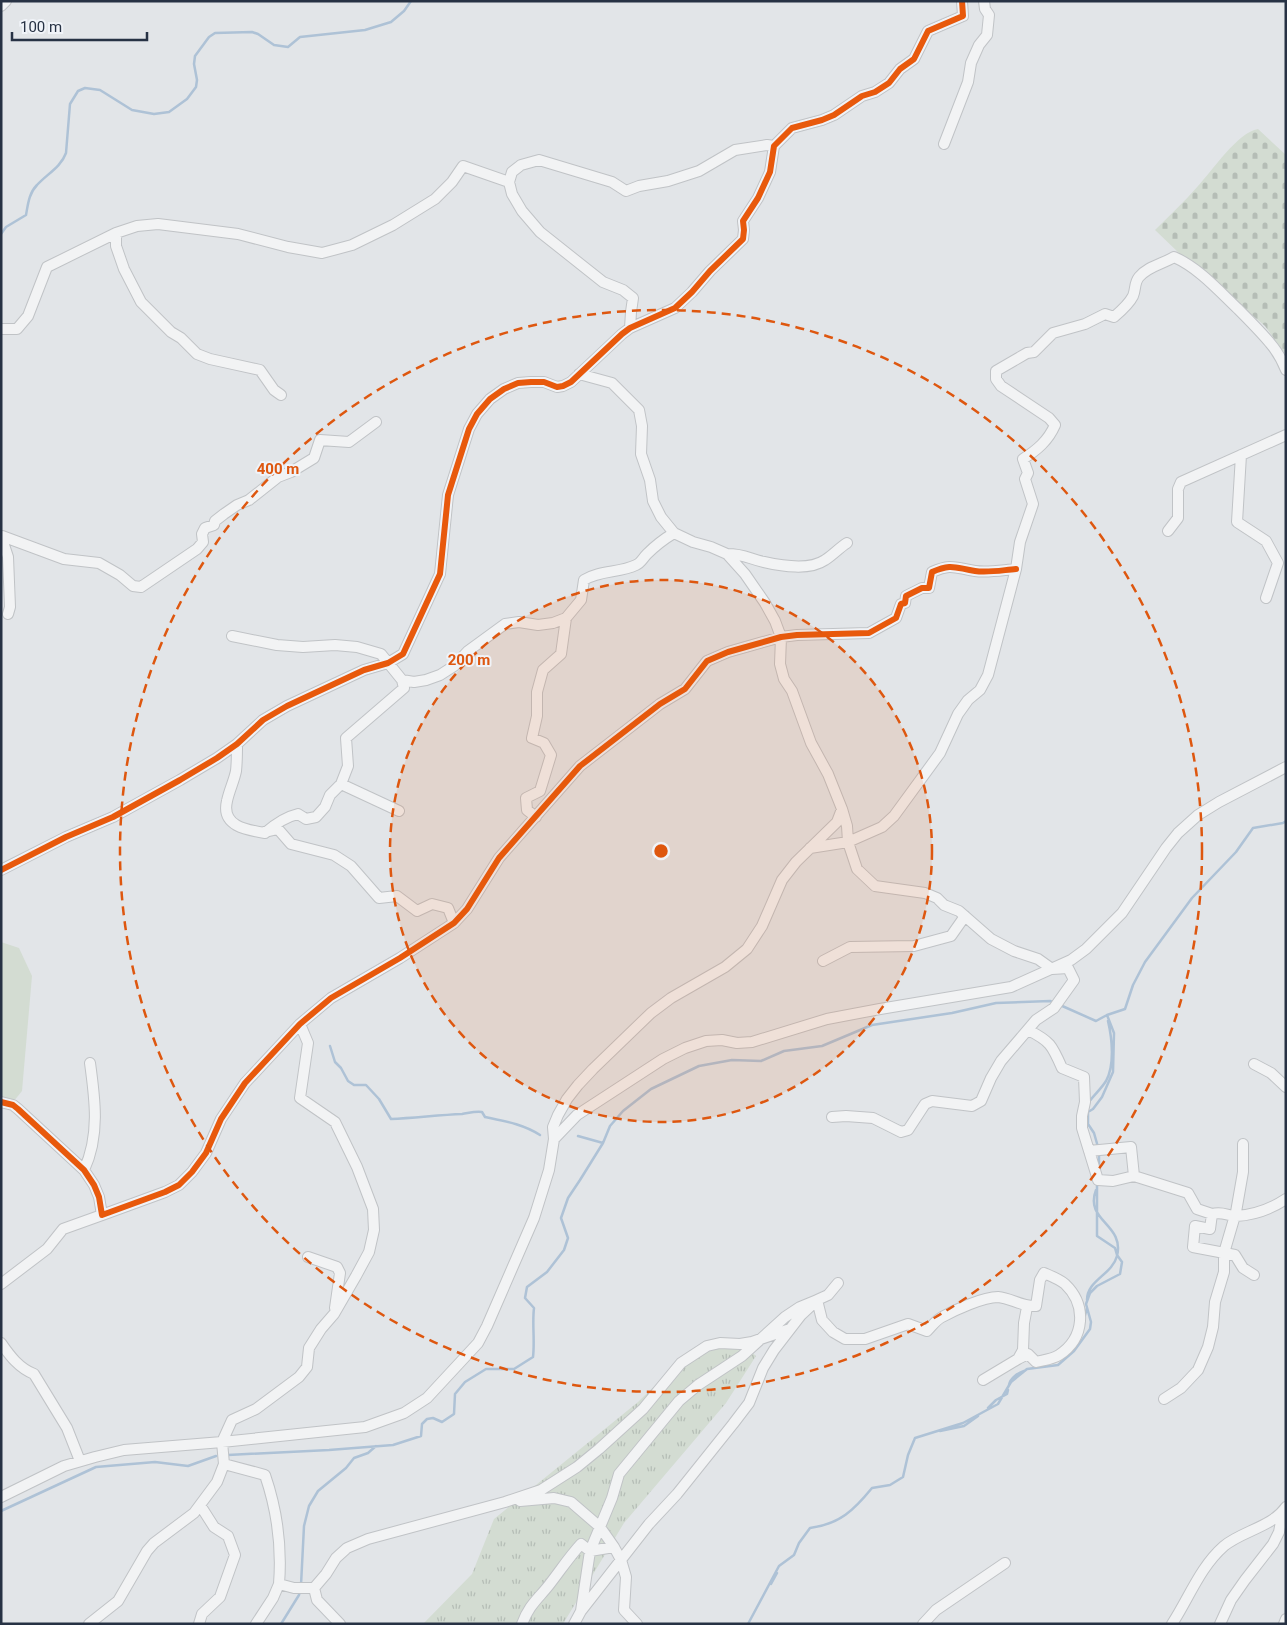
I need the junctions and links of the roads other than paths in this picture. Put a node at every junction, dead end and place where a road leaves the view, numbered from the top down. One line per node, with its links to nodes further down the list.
1 (6, 1): 4 (street)
2 (962, 1): 6 (street)
3 (984, 1): 5 (street)
4 (1, 6)
5 (944, 144)
6 (774, 146): 7 (street); 9 (street)
7 (509, 182): 8 (street); 9 (street)
8 (116, 233): 10 (street); 13 (street)
9 (630, 328): 12 (street)
10 (1, 329)
11 (1286, 370): 22 (street)
12 (579, 374): 17 (street); 28 (street)
13 (280, 395)
14 (376, 422): 19 (street)
15 (1286, 435): 16 (street)
16 (1242, 455): 18 (street); 23 (street)
17 (674, 532): 21 (street); 25 (street)
18 (1168, 532)
19 (1, 536): 24 (street)
20 (846, 543): 21 (street)
21 (727, 554): 27 (street)
22 (1016, 569): 27 (street); 37 (street)
23 (1266, 598)
24 (8, 614)
25 (566, 618): 29 (street); 35 (street)
26 (232, 636): 28 (street)
27 (781, 637): 33 (street); 35 (street)
28 (388, 664): 29 (street); 30 (street)
29 (402, 680): 32 (street)
30 (237, 744): 36 (street); 39 (street)
31 (1286, 767): 43 (street)
32 (341, 784): 34 (street); 36 (street)
33 (842, 809): 37 (street); 38 (street)
34 (399, 811)
35 (536, 817): 41 (street)
36 (264, 833): 41 (street)
37 (848, 842): 38 (street); 40 (street)
38 (810, 848): 51 (street)
39 (1, 870)
40 (965, 916): 42 (street); 43 (street)
41 (454, 923): 44 (street)
42 (823, 961)
43 (1052, 969): 45 (street); 51 (street)
44 (300, 1024): 58 (street); 67 (street)
45 (1028, 1030): 50 (street); 53 (street)
46 (90, 1063): 54 (street)
47 (1254, 1064): 48 (street)
48 (1286, 1087)
49 (1, 1102): 54 (street)
50 (832, 1117)
51 (554, 1139): 74 (street)
52 (1243, 1144): 59 (street)
53 (1089, 1151): 55 (street); 55 (street)
54 (84, 1170): 58 (street)
55 (1134, 1176): 57 (street)
56 (1286, 1199): 59 (street)
57 (1212, 1214): 59 (street); 60 (street)
58 (102, 1215): 64 (street)
59 (1235, 1216): 60 (street)
60 (1224, 1252): 62 (street); 73 (street)
61 (308, 1257): 67 (street)
62 (1254, 1275)
63 (838, 1283): 65 (street)
64 (1, 1284)
65 (817, 1300): 66 (street); 68 (street); 69 (street)
66 (1028, 1307): 71 (street); 71 (street)
67 (334, 1314): 74 (street)
68 (790, 1329): 69 (street); 84 (street)
69 (764, 1337): 78 (street); 81 (street)
70 (1, 1343): 75 (street)
71 (1018, 1359): 72 (street)
72 (984, 1380)
73 (1164, 1398)
74 (222, 1442): 75 (street); 76 (street)
75 (80, 1461): 77 (street)
76 (224, 1464): 79 (street); 86 (street)
77 (1, 1497)
78 (505, 1502): 81 (street); 87 (street)
79 (200, 1505): 90 (street); 91 (street)
80 (1284, 1509): 98 (street); 99 (street)
81 (600, 1527): 82 (street); 83 (street)
82 (614, 1547): 83 (street); 84 (street)
83 (590, 1551): 88 (street); 94 (street)
84 (621, 1560): 88 (street); 96 (street)
85 (1004, 1563): 97 (street)
86 (279, 1584): 87 (street); 92 (street)
87 (312, 1589): 93 (street)
88 (581, 1610): 95 (street)
89 (1286, 1619): 100 (street)
90 (89, 1624)
91 (199, 1624)
92 (256, 1624)
93 (340, 1624)
94 (522, 1624)
95 (574, 1624)
96 (637, 1624)
97 (923, 1624)
98 (1172, 1624)
99 (1220, 1624)
100 (1284, 1624)

